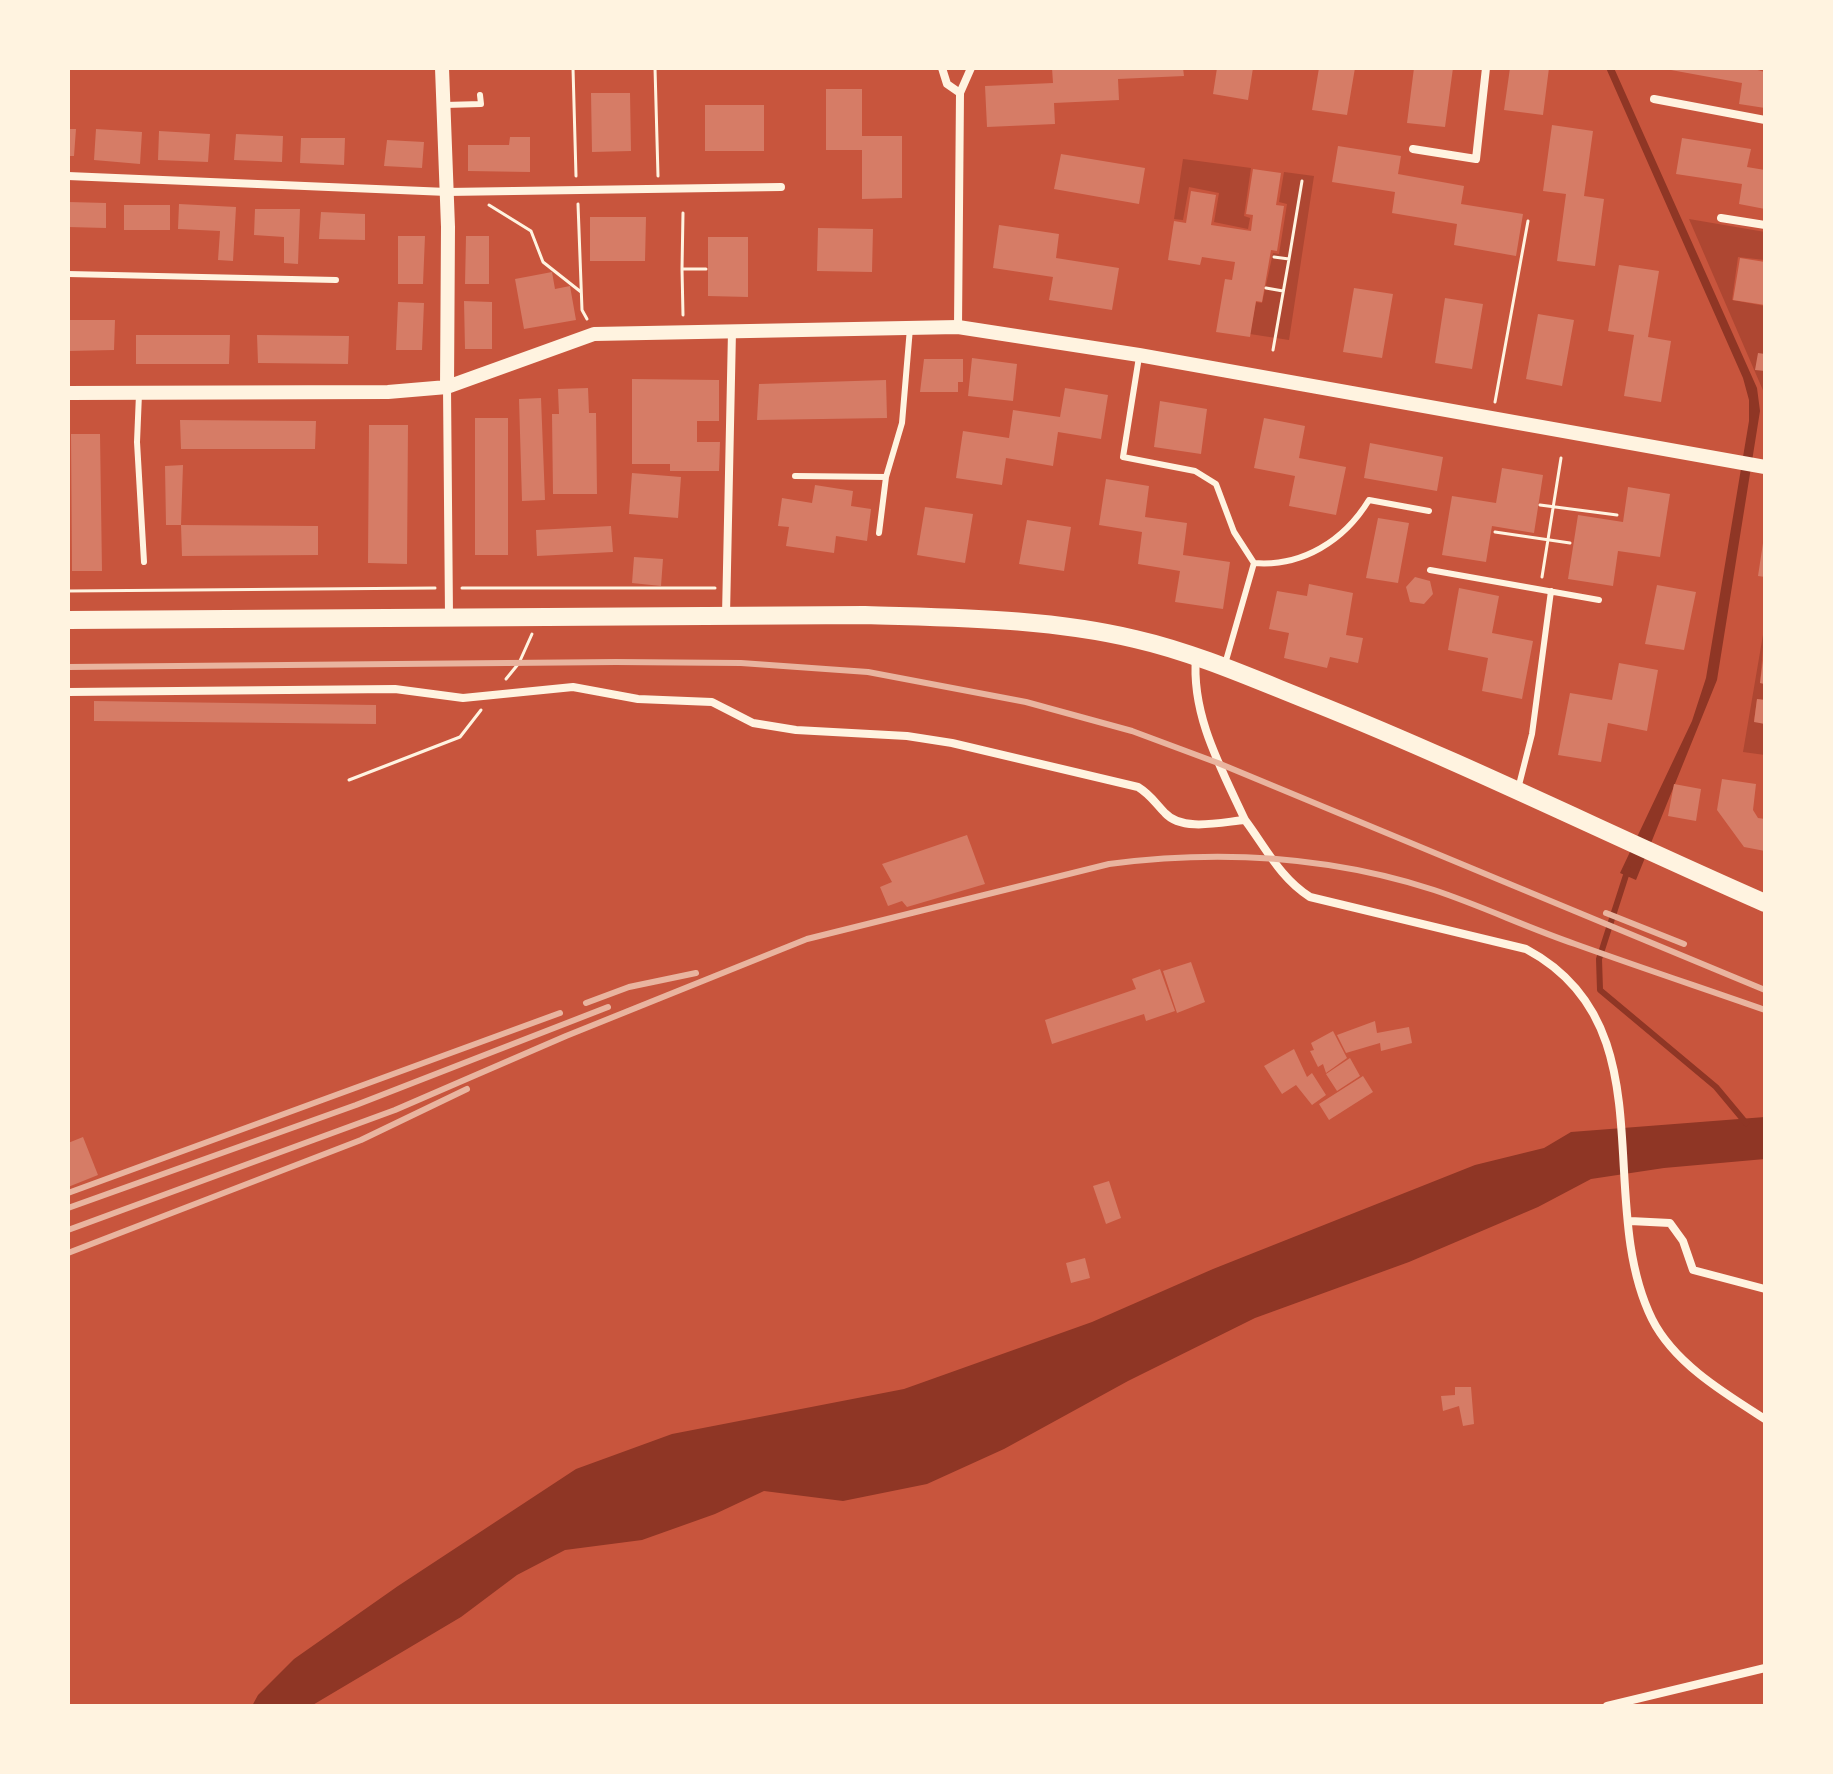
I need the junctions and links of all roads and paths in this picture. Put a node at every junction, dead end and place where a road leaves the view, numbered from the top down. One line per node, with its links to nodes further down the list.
1 (442, 68): 10 (street)
2 (573, 68): 17 (path)
3 (655, 68): 16 (path)
4 (942, 68): 7 (street)
5 (971, 68): 7 (street)
6 (1486, 68): 12 (street)
7 (960, 93): 33 (street)
8 (480, 95): 10 (lane)
9 (1654, 99): 11 (street)
10 (444, 106): 18 (street)
11 (1765, 120)
12 (1413, 149)
13 (68, 176): 18 (street)
14 (1302, 181): 25 (path)
15 (781, 187): 16 (street)
16 (658, 188): 17 (street)
17 (577, 191): 18 (street); 32 (path)
18 (447, 192): 40 (street)
19 (477, 204): 32 (path)
20 (683, 213): 26 (path)
21 (1721, 218): 23 (street)
22 (1528, 221): 43 (path)
23 (1765, 225)
24 (1274, 257): 25 (path)
25 (1289, 259): 31 (path)
26 (682, 269): 27 (path); 35 (path)
27 (706, 269)
28 (68, 274): 29 (lane)
29 (336, 280)
30 (1266, 288): 31 (path)
31 (1283, 291): 38 (path)
32 (581, 292): 37 (path)
33 (958, 327): 34 (street); 39 (street)
34 (910, 328): 36 (street); 47 (lane)
35 (683, 331): 36 (street); 37 (street)
36 (732, 331): 61 (street)
37 (594, 334): 40 (street)
38 (1273, 350)
39 (1139, 355): 43 (street); 57 (lane)
40 (447, 387): 41 (street); 60 (street)
41 (139, 391): 42 (street); 56 (lane)
42 (68, 393)
43 (1492, 418): 45 (street)
44 (1561, 458): 49 (path)
45 (1763, 467)
46 (795, 476): 47 (lane)
47 (886, 477): 53 (lane)
48 (1540, 505): 49 (path)
49 (1553, 507): 51 (path); 54 (path)
50 (1429, 511): 57 (lane)
51 (1617, 515)
52 (1495, 532): 54 (path)
53 (879, 533)
54 (1547, 540): 55 (path); 62 (path)
55 (1570, 543)
56 (144, 562)
57 (1254, 563): 71 (lane)
58 (1430, 570): 62 (lane)
59 (544, 586): 60 (path); 61 (path); 68 (path)
60 (449, 588): 63 (path); 67 (street)
61 (726, 588): 66 (street)
62 (1539, 589): 64 (lane)
63 (68, 591)
64 (1551, 591): 65 (lane); 75 (lane)
65 (1599, 600)
66 (726, 616): 68 (main road); 70 (main road)
67 (449, 617): 68 (main road); 69 (main road)
68 (544, 617): 73 (path)
69 (68, 620)
70 (1196, 656): 71 (main road); 76 (street)
71 (1224, 667): 75 (main road)
72 (68, 692): 73 (street)
73 (492, 697): 74 (path); 76 (street)
74 (349, 780)
75 (1517, 792): 77 (main road)
76 (1245, 820): 78 (street)
77 (1765, 903)
78 (1630, 1221): 79 (street); 80 (street)
79 (1765, 1289)
80 (1765, 1419)
81 (1765, 1668): 82 (street)
82 (1607, 1706)

